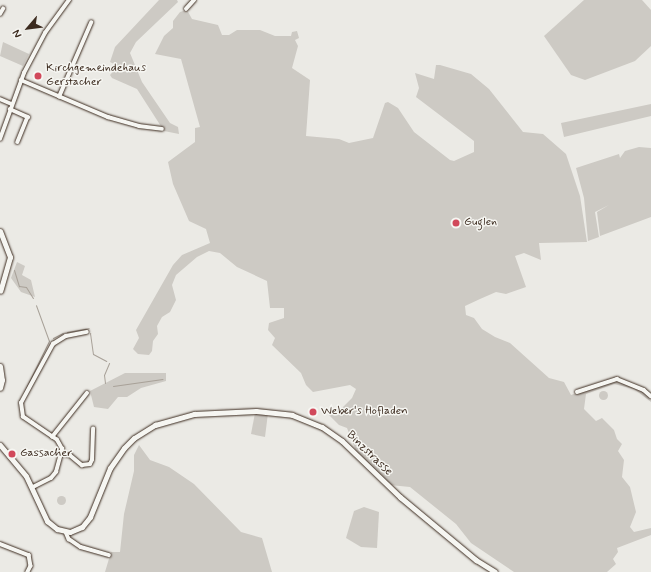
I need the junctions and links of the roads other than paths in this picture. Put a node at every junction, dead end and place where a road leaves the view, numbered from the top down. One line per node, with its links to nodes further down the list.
1 (69, 0): 7 (street)
2 (194, 0): 4 (street)
3 (3, 9): 5 (street)
4 (186, 9)
5 (0, 14)
6 (91, 23): 8 (street)
7 (21, 80): 8 (street); 10 (street)
8 (60, 97): 12 (street)
9 (0, 99): 10 (street)
10 (12, 104): 11 (street)
11 (10, 109): 13 (street); 14 (street)
12 (162, 129)
13 (0, 139)
14 (18, 142)
15 (0, 231): 16 (main road)
16 (0, 291)
17 (87, 332): 24 (street)
18 (0, 366): 19 (main road)
19 (0, 388)
20 (576, 392): 22 (street)
21 (88, 393): 24 (street)
22 (651, 396)
23 (93, 429): 26 (street)
24 (52, 437): 26 (street)
25 (0, 444): 27 (main road)
26 (62, 454): 27 (street)
27 (33, 488): 28 (main road)
28 (66, 532): 30 (street); 32 (main road, Binzstrasse)
29 (0, 544): 31 (street)
30 (109, 555)
31 (28, 572)
32 (494, 572)

